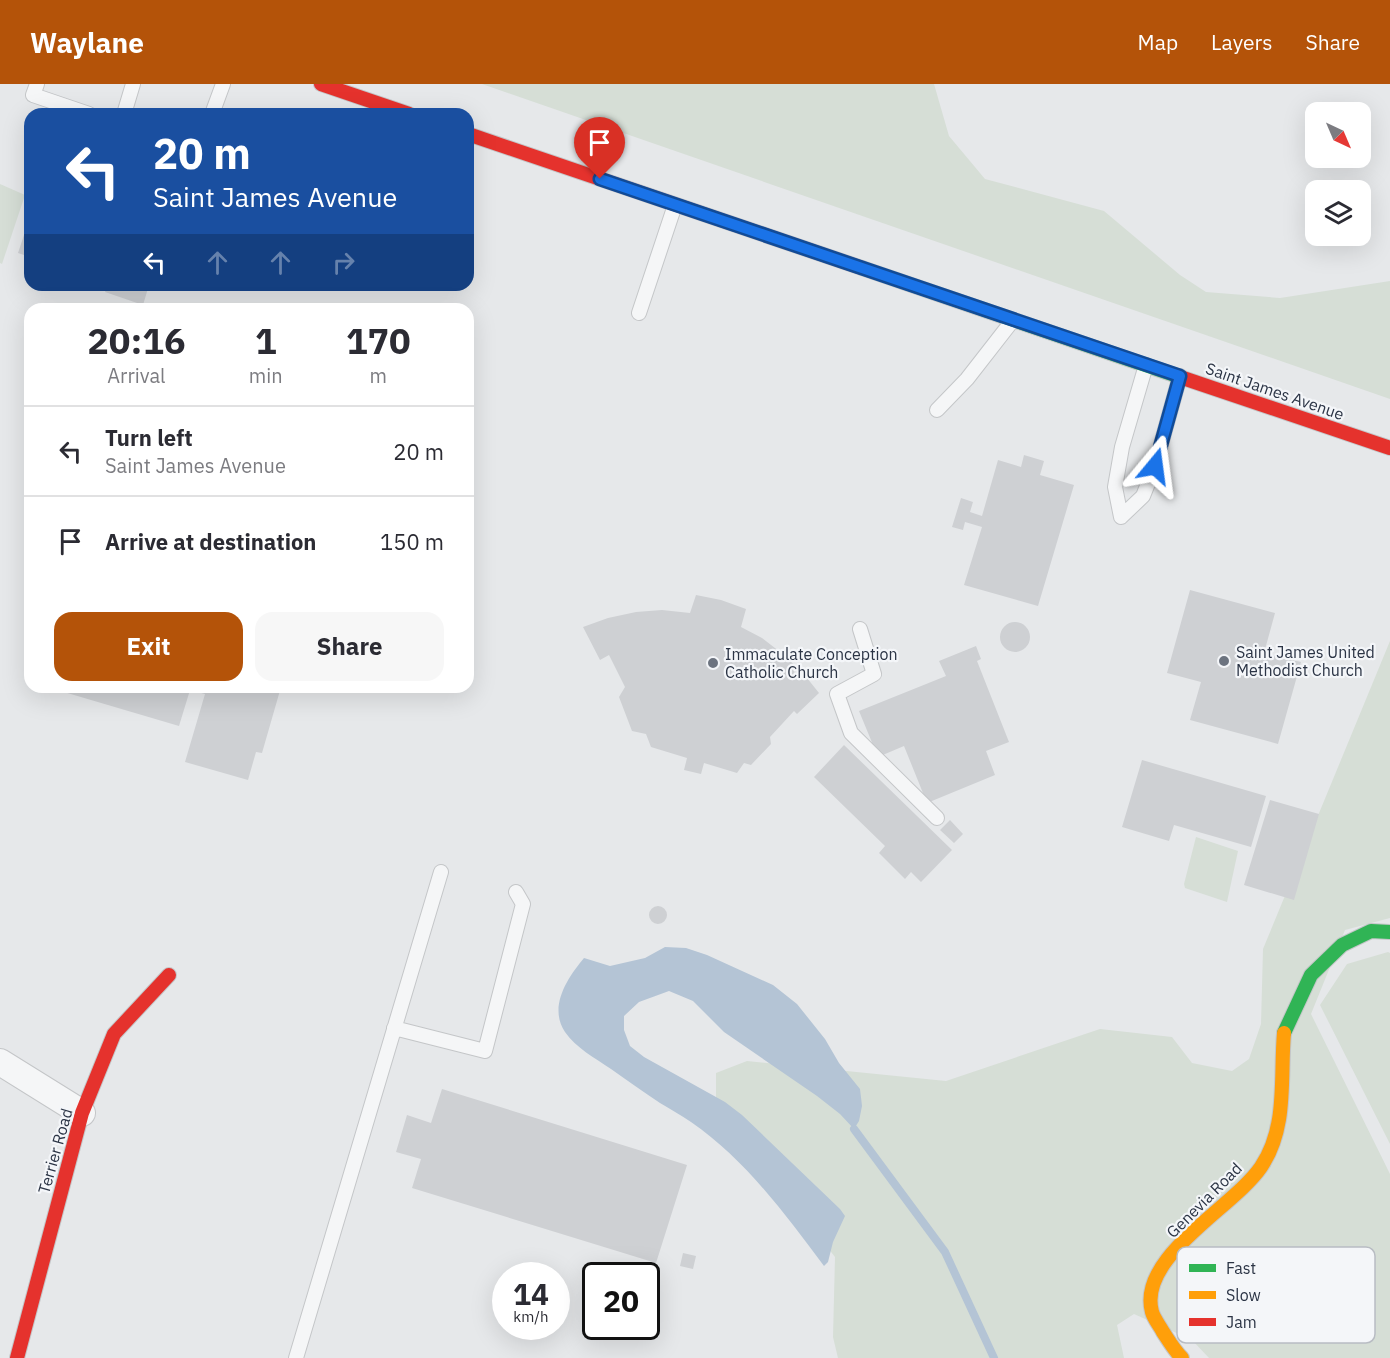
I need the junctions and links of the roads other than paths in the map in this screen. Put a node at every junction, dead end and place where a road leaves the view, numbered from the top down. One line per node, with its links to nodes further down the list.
1 (37, 84): 5 (lane)
2 (133, 84): 6 (lane)
3 (223, 84): 7 (lane)
4 (321, 84): 8 (main road)
5 (71, 108)
6 (126, 108)
7 (214, 108)
8 (392, 108)
9 (474, 136): 10 (main road, Saint James Avenue)
10 (675, 205): 11 (lane); 12 (main road, Saint James Avenue)
11 (639, 313)
12 (1013, 320): 13 (main road, Saint James Avenue); 15 (lane)
13 (1146, 365): 14 (main road, Saint James Avenue); 14 (lane)
14 (1180, 376): 16 (main road, Saint James Avenue)
15 (937, 410)
16 (1390, 448)
17 (860, 629): 18 (lane)
18 (937, 818)
19 (441, 872): 23 (lane)
20 (516, 892): 23 (lane)
21 (1390, 932): 26 (main road, Genevia Road)
22 (169, 975): 25 (main road, Terrier Road)
23 (394, 1028): 29 (lane)
24 (0, 1062): 25 (street)
25 (82, 1113): 28 (main road, Terrier Road)
26 (1179, 1247)
27 (1177, 1249): 30 (main road, Genevia Road)
28 (17, 1358)
29 (296, 1358)
30 (1182, 1358)

